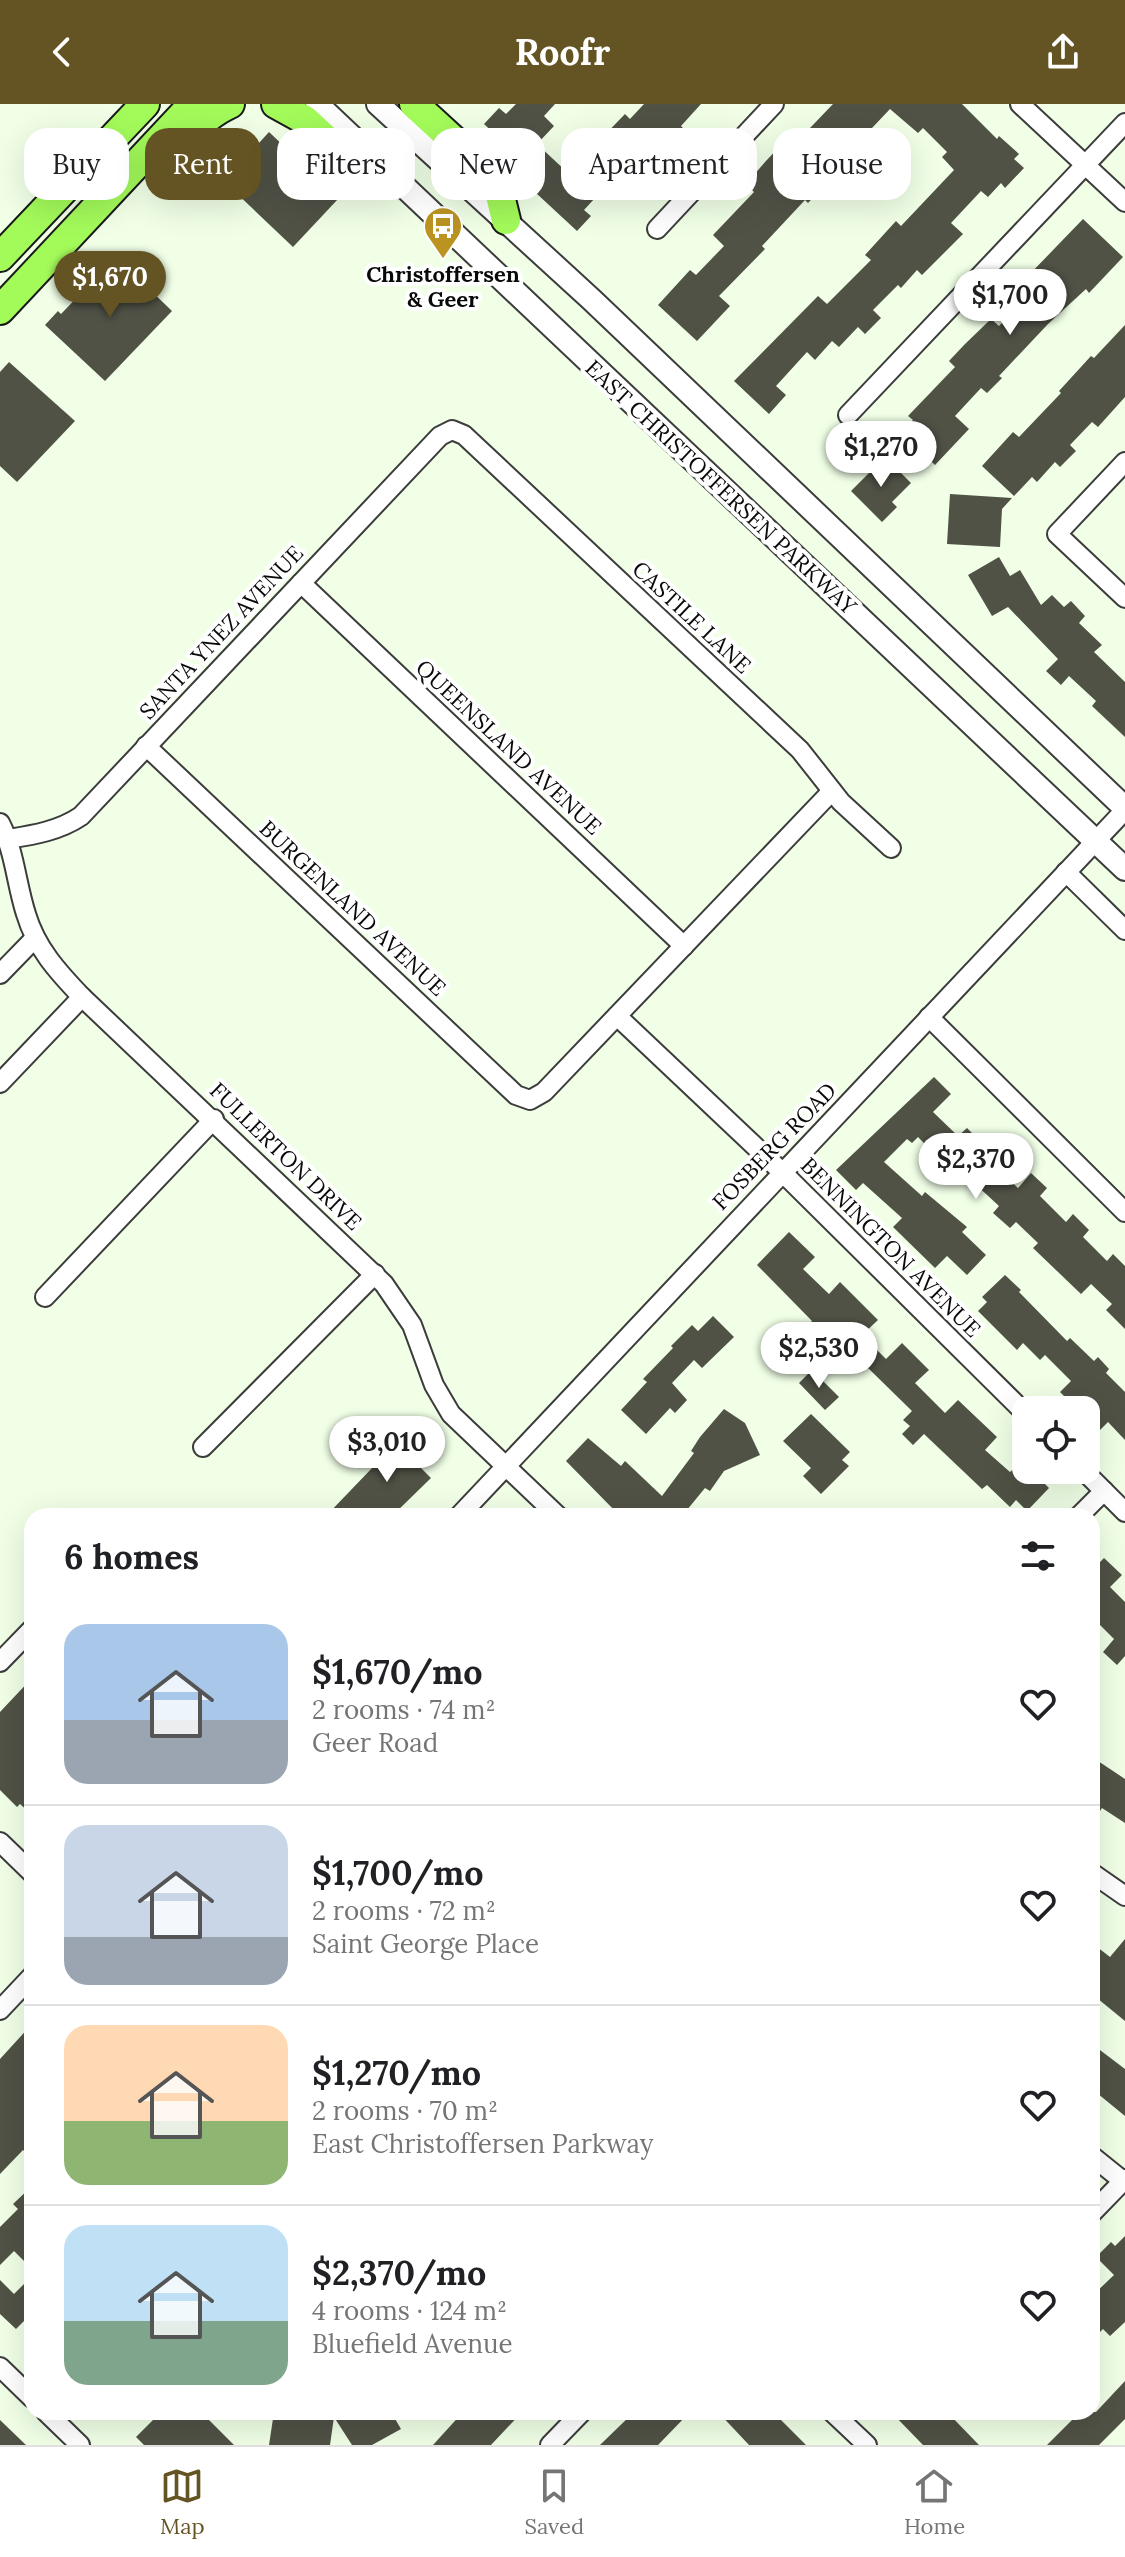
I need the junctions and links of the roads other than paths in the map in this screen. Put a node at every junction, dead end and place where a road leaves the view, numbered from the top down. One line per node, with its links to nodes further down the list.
1 (193, 104): 11 (main road)
2 (230, 104): 12 (main road)
3 (276, 104): 13 (main road)
4 (317, 104): 14 (street, EAST CHRISTOFFERSEN PARKWAY)
5 (378, 104): 19 (street, EAST CHRISTOFFERSEN PARKWAY)
6 (414, 104): 19 (main road)
7 (774, 104): 20 (street)
8 (1020, 104): 16 (street)
9 (138, 108): 21 (main road)
10 (1125, 123): 16 (street)
11 (170, 128)
12 (195, 128)
13 (314, 128)
14 (342, 128)
15 (145, 155): 22 (main road)
16 (1085, 165): 18 (street); 23 (street)
17 (415, 198): 32 (street, EAST CHRISTOFFERSEN PARKWAY)
18 (1125, 202)
19 (506, 220): 30 (street, EAST CHRISTOFFERSEN PARKWAY)
20 (657, 229)
21 (0, 257)
22 (0, 310)
23 (848, 415)
24 (452, 430): 26 (street, SANTA YNEZ AVENUE); 29 (street, CASTILE LANE)
25 (1125, 462): 27 (street)
26 (301, 583): 28 (street, SANTA YNEZ AVENUE); 38 (street, QUEENSLAND AVENUE)
27 (1125, 598)
28 (146, 746): 31 (street, SANTA YNEZ AVENUE); 41 (street, BURGENLAND AVENUE)
29 (832, 791): 33 (street, CASTILE LANE); 38 (street)
30 (1125, 809): 32 (street, FOSBERG ROAD)
31 (4, 831): 37 (street, FULLERTON DRIVE)
32 (1096, 841): 34 (street, EAST CHRISTOFFERSEN PARKWAY); 35 (street, FOSBERG ROAD)
33 (891, 848)
34 (1125, 869)
35 (1066, 872): 36 (street); 42 (street, FOSBERG ROAD)
36 (1125, 930)
37 (35, 938): 39 (street); 40 (street, FULLERTON DRIVE)
38 (684, 946): 41 (street)
39 (0, 974)
40 (82, 997): 43 (street); 44 (street, FULLERTON DRIVE)
41 (617, 1016): 45 (street, BENNINGTON AVENUE)
42 (929, 1017): 45 (street, FOSBERG ROAD); 46 (street)
43 (0, 1083)
44 (214, 1119): 47 (street, FULLERTON DRIVE); 48 (street)
45 (782, 1172): 49 (street, BENNINGTON AVENUE); 51 (street, FOSBERG ROAD)
46 (1125, 1212)
47 (375, 1274): 50 (street); 51 (street, FULLERTON DRIVE)
48 (45, 1297)
49 (1012, 1400)
50 (203, 1447)
51 (504, 1466): 54 (street, FOSBERG ROAD); 55 (street, FULLERTON DRIVE)
52 (1097, 1484): 53 (street)
53 (1104, 1491): 56 (street); 57 (street)
54 (466, 1508)
55 (549, 1508)
56 (1087, 1508)
57 (1125, 1512)
58 (24, 1637): 59 (street)
59 (0, 1662)
60 (0, 1842): 61 (street)
61 (24, 1865)
62 (1100, 1879): 63 (street)
63 (1125, 1896)
64 (24, 1984): 65 (street)
65 (0, 2010)
66 (1100, 2162): 67 (street)
67 (1124, 2180): 68 (street)
68 (1100, 2205)
69 (0, 2367): 70 (street)
70 (24, 2390)
71 (54, 2420): 75 (street)
72 (574, 2420): 76 (street)
73 (840, 2420): 74 (street)
74 (864, 2444)
75 (80, 2445)
76 (550, 2445)

